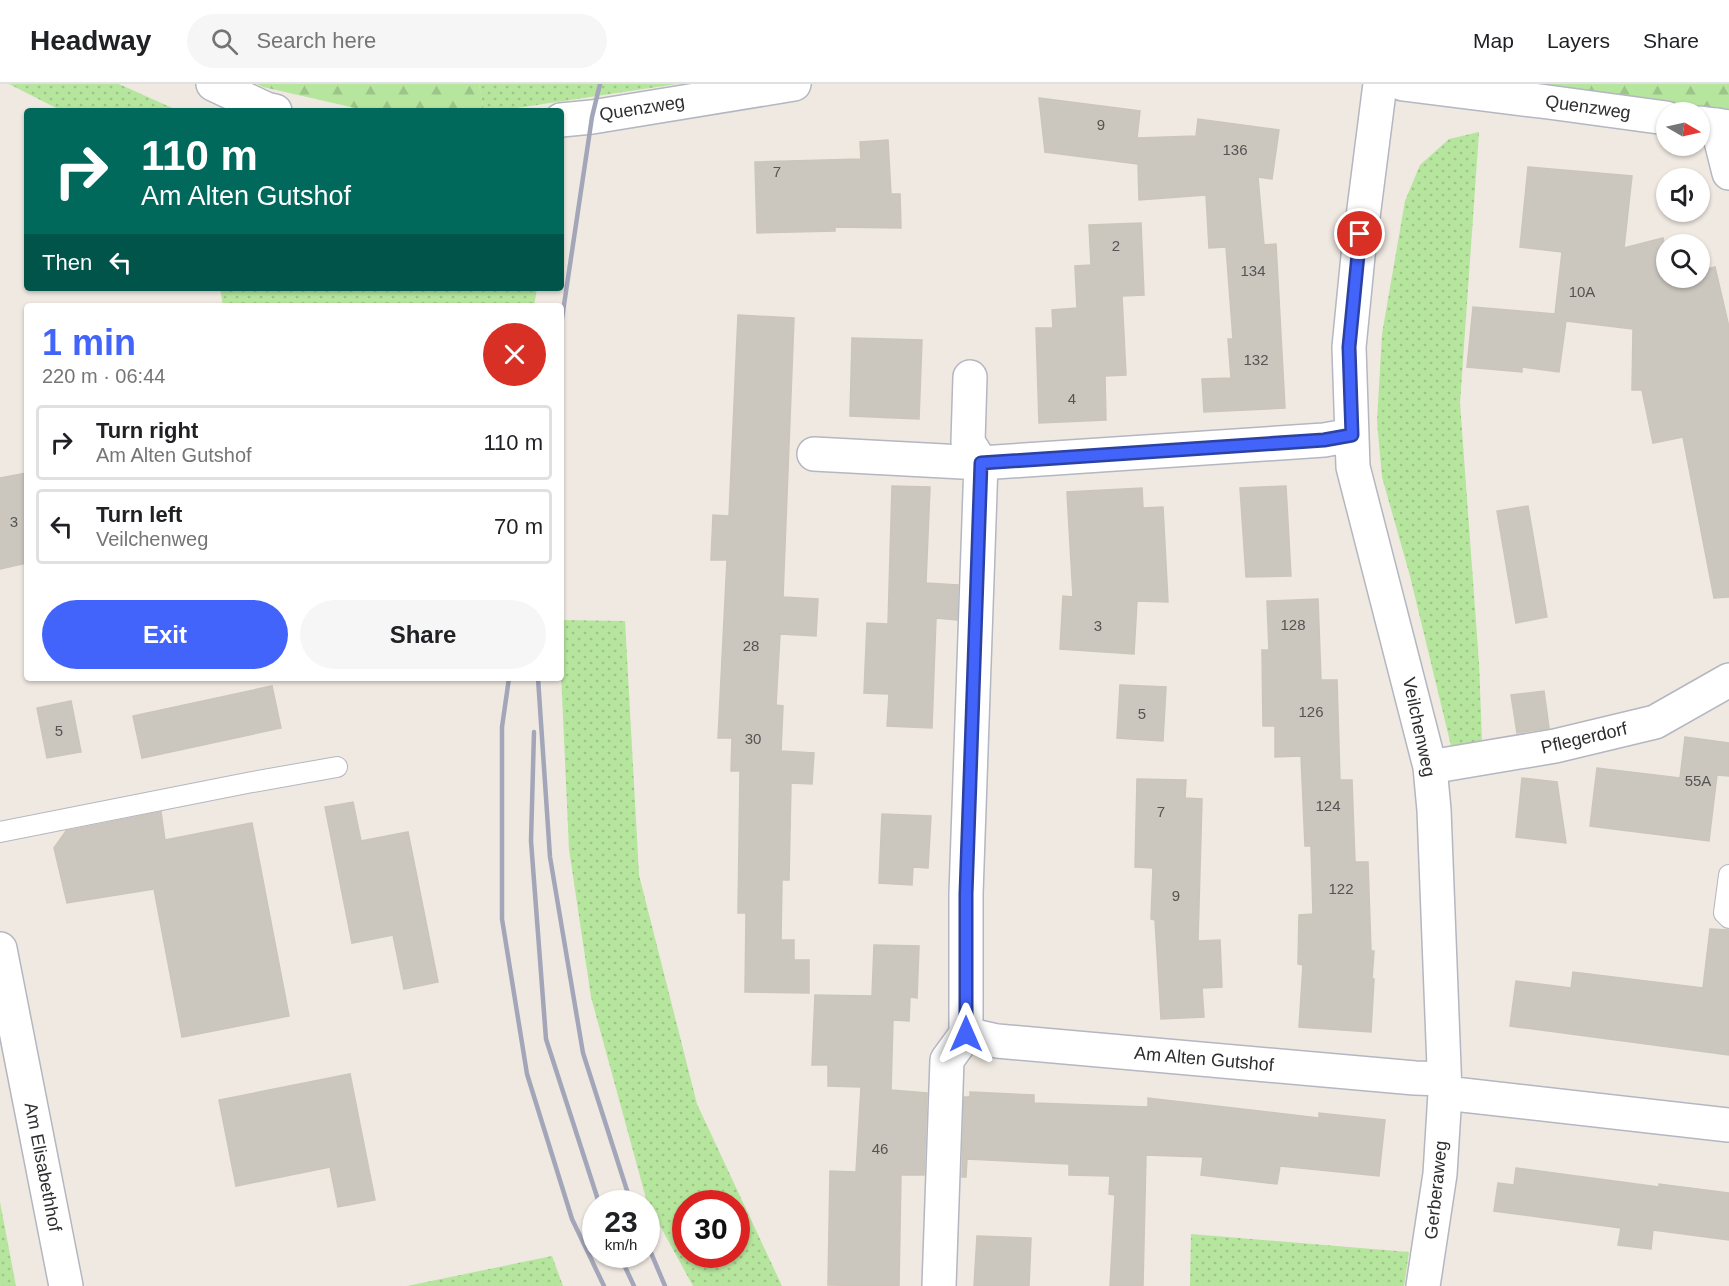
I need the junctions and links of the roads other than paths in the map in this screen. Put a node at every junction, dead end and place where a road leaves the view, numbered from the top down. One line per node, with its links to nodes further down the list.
1 (213, 84): 5 (street)
2 (794, 84): 7 (street, Quenzweg)
3 (1380, 84): 11 (street, Veilchenweg)
4 (1402, 84): 6 (street, Quenzweg)
5 (264, 108)
6 (1656, 117)
7 (564, 120)
8 (1715, 125): 9 (street)
9 (1729, 173)
10 (970, 377): 13 (street)
11 (1352, 435): 13 (street); 16 (street, Veilchenweg)
12 (814, 454): 13 (street)
13 (981, 463): 21 (street)
14 (1729, 680): 16 (street, Pflegerdorf)
15 (337, 767): 17 (lane)
16 (1430, 767): 23 (street, Veilchenweg)
17 (0, 832)
18 (1729, 875): 19 (lane)
19 (1729, 918)
20 (0, 949): 22 (street, Am Elisabethhof)
21 (966, 1034): 23 (street, Am Alten Gutshof); 26 (street)
22 (10, 1049): 25 (street, Am Elisabethhof)
23 (1444, 1086): 24 (street); 27 (street, Gerberaweg)
24 (1729, 1125)
25 (66, 1286)
26 (939, 1286)
27 (1423, 1286)

